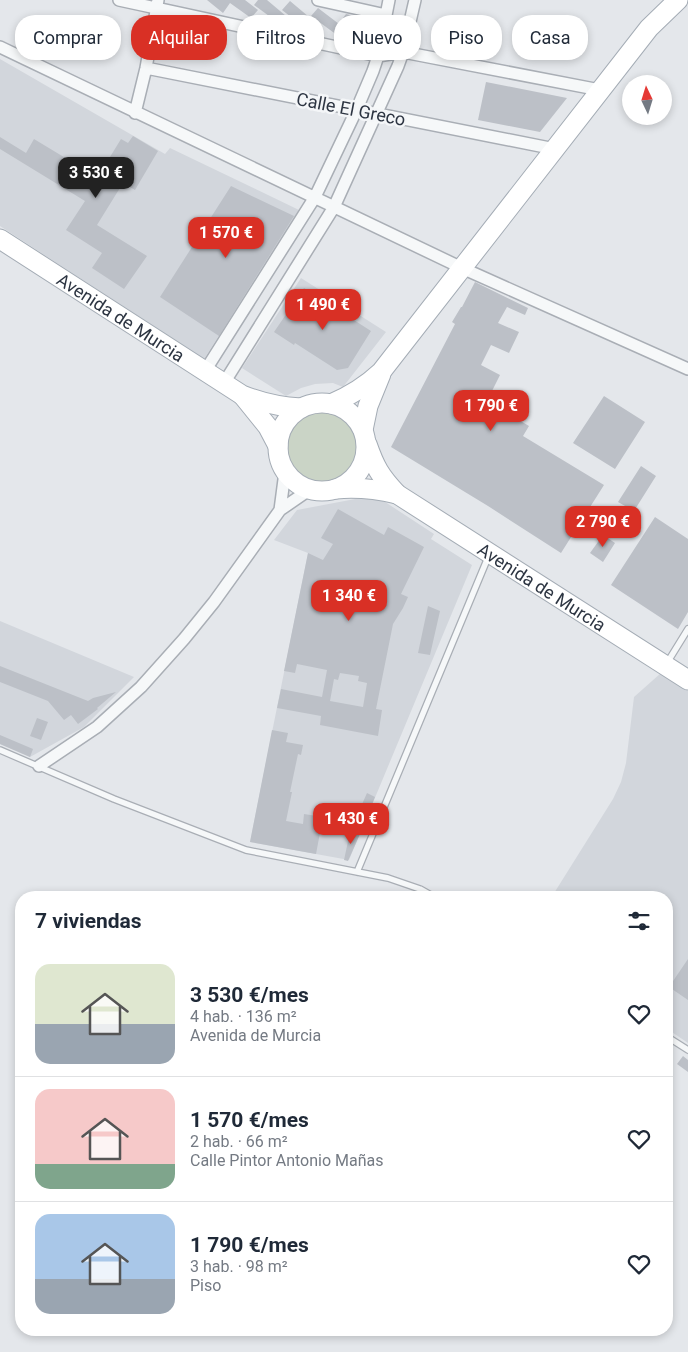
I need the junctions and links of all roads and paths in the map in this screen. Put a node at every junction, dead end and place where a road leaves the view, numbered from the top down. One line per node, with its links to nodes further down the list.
1 (119, 0): 7 (street)
2 (318, 0): 8 (street)
3 (389, 0): 8 (street)
4 (416, 0): 9 (street)
5 (656, 0): 10 (main road)
6 (678, 0): 10 (main road)
7 (157, 4): 11 (street); 16 (street)
8 (386, 15)
9 (412, 15)
10 (649, 28): 17 (main road)
11 (334, 46)
12 (0, 47): 19 (street)
13 (421, 55): 17 (street)
14 (376, 60): 18 (street)
15 (399, 60): 20 (street)
16 (146, 68): 18 (street, Calle El Greco); 19 (street)
17 (600, 90): 21 (main road)
18 (356, 111): 20 (street, Calle El Greco); 22 (street)
19 (135, 113): 22 (street)
20 (376, 113): 21 (street, Calle El Greco); 23 (street)
21 (555, 149): 25 (main road)
22 (315, 197): 23 (street); 27 (street)
23 (334, 207): 25 (street); 29 (street)
24 (0, 239): 27 (main road, Avenida de Murcia)
25 (462, 268): 26 (street); 28 (main road)
26 (688, 369)
27 (206, 371): 29 (main road, Avenida de Murcia)
28 (381, 372): 31 (main road); 33 (main road)
29 (224, 383): 30 (main road, Avenida de Murcia)
30 (242, 395): 32 (main road, Avenida de Murcia); 34 (main road, Avenida de Murcia)
31 (331, 404): 32 (main road); 33 (main road)
32 (301, 408): 34 (main road)
33 (365, 437): 37 (main road); 38 (main road, Avenida de Murcia)
34 (278, 446): 35 (main road)
35 (285, 472): 36 (main road); 39 (street)
36 (310, 490): 37 (main road); 39 (street)
37 (334, 490): 38 (main road, Avenida de Murcia)
38 (397, 494): 40 (main road, Avenida de Murcia)
39 (280, 510): 45 (street)
40 (490, 552): 42 (main road, Avenida de Murcia); 46 (lane)
41 (688, 629): 42 (lane)
42 (666, 666): 43 (main road, Avenida de Murcia)
43 (688, 680)
44 (0, 750): 45 (lane)
45 (39, 766): 46 (lane)
46 (357, 872): 47 (lane)
47 (422, 891)
48 (673, 1040): 49 (lane)
49 (688, 1050)

